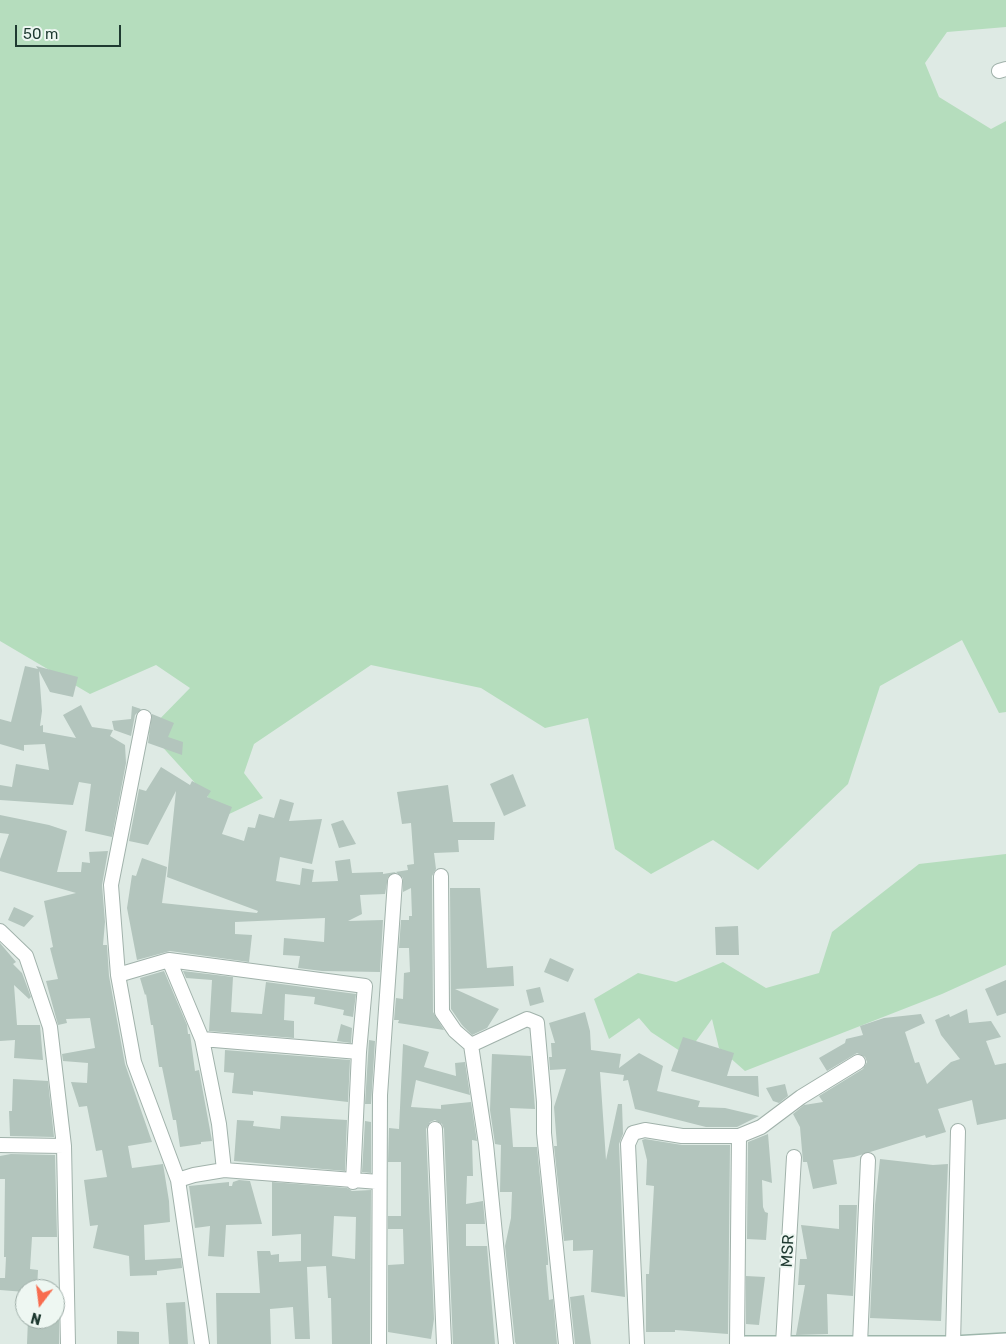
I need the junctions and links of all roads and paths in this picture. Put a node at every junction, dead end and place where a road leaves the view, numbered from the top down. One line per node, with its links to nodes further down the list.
1 (144, 717): 6 (street)
2 (441, 876): 8 (street)
3 (395, 882): 21 (street)
4 (0, 931): 15 (street)
5 (169, 960): 6 (street); 7 (street); 9 (street)
6 (118, 975): 19 (street)
7 (202, 1039): 9 (street); 18 (street)
8 (471, 1045): 27 (street); 28 (street)
9 (359, 1052): 20 (street)
10 (858, 1062): 13 (street)
11 (434, 1129): 26 (street)
12 (958, 1131): 34 (street)
13 (739, 1136): 29 (street); 30 (street)
14 (0, 1145): 15 (street)
15 (64, 1146): 23 (street)
16 (794, 1158): 32 (street, MSR)
17 (868, 1160): 33 (street)
18 (224, 1170): 19 (street); 20 (street)
19 (178, 1180): 24 (street)
20 (353, 1182): 21 (street)
21 (379, 1182): 25 (street)
22 (1006, 1341): 34 (main road)
23 (68, 1344)
24 (202, 1344)
25 (379, 1344)
26 (444, 1344)
27 (506, 1344)
28 (566, 1344)
29 (637, 1344)
30 (737, 1344)
31 (745, 1344): 32 (main road)
32 (783, 1344): 33 (main road)
33 (860, 1344): 34 (main road)
34 (953, 1344)

